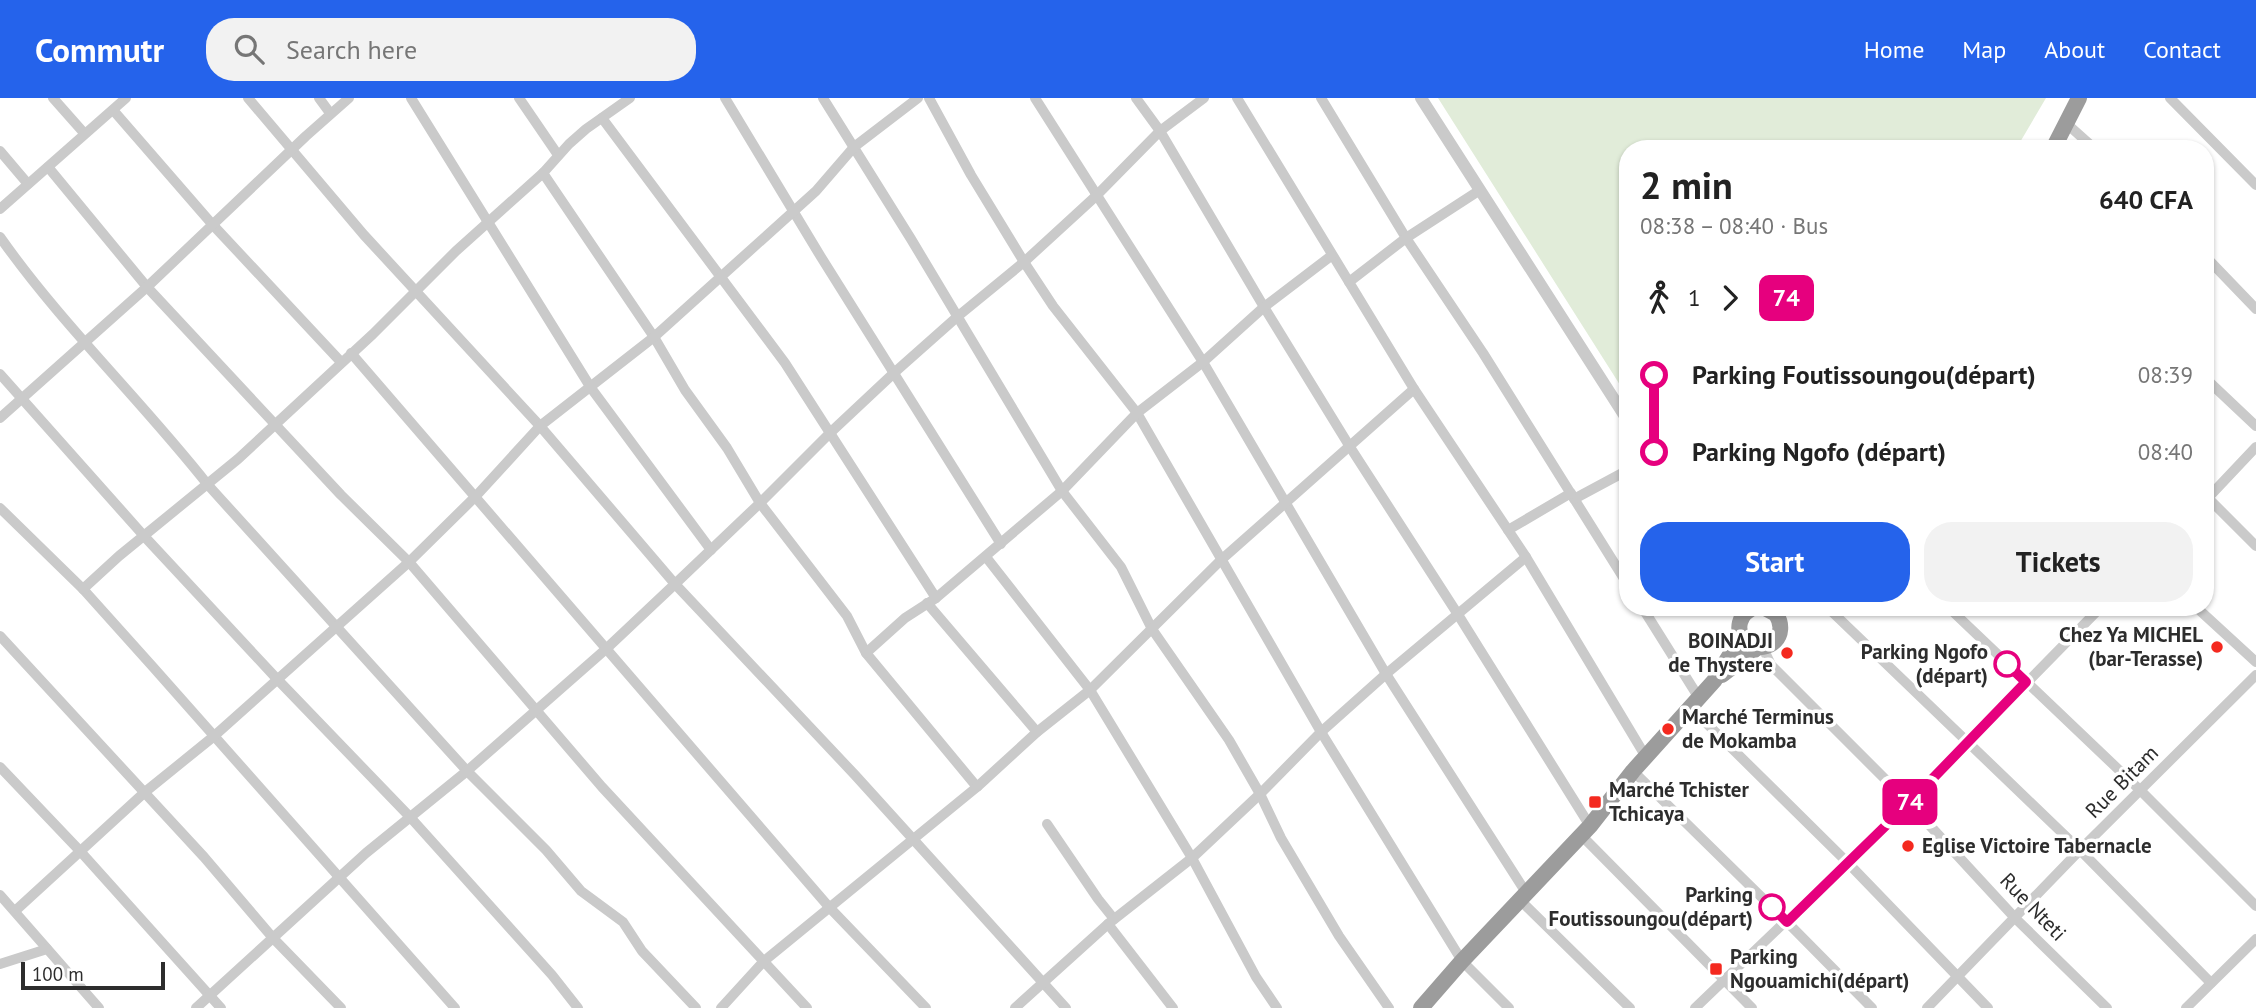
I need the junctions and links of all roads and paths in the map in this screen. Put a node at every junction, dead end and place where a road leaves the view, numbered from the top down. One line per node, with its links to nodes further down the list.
1 (53, 98): 26 (street)
2 (126, 98): 21 (street)
3 (248, 98): 32 (street)
4 (319, 98): 22 (street)
5 (349, 98): 22 (street)
6 (411, 98): 43 (street)
7 (519, 98): 34 (street)
8 (629, 98): 23 (street)
9 (725, 98): 42 (street)
10 (823, 98): 31 (street)
11 (918, 98): 31 (street)
12 (929, 98): 48 (street)
13 (1035, 98): 40 (street)
14 (1136, 98): 25 (street)
15 (1204, 98): 25 (street)
16 (1237, 98): 47 (street)
17 (1321, 98): 46 (street)
18 (1421, 98): 39 (street)
19 (2079, 98): 24 (highway)
20 (2170, 98): 29 (street)
21 (113, 110): 26 (street); 44 (street)
22 (330, 113): 32 (street)
23 (602, 118): 34 (street); 50 (street)
24 (2067, 124): 27 (highway); 28 (street)
25 (1160, 131): 40 (street); 54 (street)
26 (84, 133): 35 (street)
27 (2058, 140)
28 (2085, 140)
29 (2212, 140)
30 (2214, 143): 38 (street)
31 (854, 148): 42 (street); 56 (street)
32 (292, 149): 44 (street); 53 (street)
33 (0, 151): 37 (street)
34 (558, 155): 36 (street)
35 (48, 167): 37 (street); 52 (street)
36 (543, 173): 43 (street); 57 (street)
37 (28, 184): 41 (street)
38 (2256, 185)
39 (1480, 190): 46 (street); 68 (street)
40 (1096, 196): 48 (street); 61 (street)
41 (0, 209)
42 (794, 210): 50 (street); 62 (street)
43 (489, 221): 53 (street); 65 (street)
44 (212, 224): 52 (street); 60 (street)
45 (0, 237): 58 (street)
46 (1406, 238): 51 (street); 82 (street)
47 (1331, 256): 51 (street); 54 (street)
48 (1024, 262): 56 (street); 69 (street)
49 (2214, 265): 55 (street)
50 (720, 275): 57 (street); 74 (street)
51 (1349, 282): 66 (street)
52 (147, 287): 58 (street); 71 (street)
53 (415, 291): 59 (street); 72 (street)
54 (1264, 307): 61 (street); 75 (street)
55 (2256, 309)
56 (957, 317): 62 (street); 80 (street)
57 (654, 337): 65 (street); 83 (street)
58 (85, 341): 67 (street); 78 (street)
59 (351, 354): 60 (street); 81 (street)
60 (341, 362): 71 (street)
61 (1203, 362): 69 (street); 84 (street)
62 (895, 372): 74 (street); 89 (street)
63 (0, 374): 67 (street)
64 (2214, 386): 73 (street)
65 (591, 388): 72 (street); 91 (street)
66 (1414, 389): 75 (street); 87 (street)
67 (22, 398): 70 (street); 88 (street)
68 (1619, 407)
69 (1137, 413): 80 (street); 94 (street)
70 (0, 418)
71 (274, 424): 78 (street); 95 (street)
72 (540, 426): 81 (street); 97 (street)
73 (2256, 426)
74 (831, 432): 83 (street); 99 (street)
75 (1350, 447): 84 (street); 100 (street)
76 (2256, 447): 79 (street)
77 (1619, 474): 82 (street)
78 (208, 485): 88 (street); 109 (street)
79 (2214, 490)
80 (1062, 491): 89 (street); 111 (street)
81 (476, 496): 95 (street); 115 (street)
82 (1573, 496): 87 (street); 96 (street)
83 (760, 503): 91 (street); 116 (street)
84 (1285, 504): 94 (street); 118 (street)
85 (2214, 506): 90 (street)
86 (0, 508): 98 (street)
87 (1508, 530): 93 (street)
88 (144, 536): 98 (street); 120 (street)
89 (1001, 544): 92 (street)
90 (2256, 546)
91 (711, 550): 97 (street)
92 (986, 557): 99 (street); 123 (street)
93 (1526, 557): 100 (street); 130 (street)
94 (1221, 560): 111 (street); 127 (street)
95 (409, 562): 109 (street); 125 (street)
96 (1619, 570)
97 (675, 584): 115 (street); 142 (street)
98 (83, 589): 128 (street)
99 (932, 600): 116 (street); 126 (street)
100 (1457, 613): 118 (street); 141 (street)
101 (1647, 616): 124 (street)
102 (1739, 616): 113 (highway)
103 (1777, 616): 110 (highway)
104 (1785, 616): 110 (highway)
105 (1836, 616): 129 (street)
106 (1957, 616): 122 (street)
107 (2092, 616): 122 (street)
108 (2206, 616): 117 (street)
109 (337, 626): 120 (street); 132 (street)
110 (1781, 628): 114 (highway)
111 (1152, 629): 123 (street); 137 (street)
112 (0, 635): 136 (street)
113 (1741, 637): 114 (highway); 121 (highway)
114 (1760, 648): 121 (highway); 138 (street, Rue Nteti)
115 (606, 649): 125 (street); 151 (street)
116 (866, 653): 134 (street)
117 (2256, 662)
118 (1386, 674): 127 (street); 149 (street)
119 (2256, 675): 135 (street, Rue Bitam)
120 (277, 679): 128 (street); 139 (street)
121 (1714, 681): 124 (highway)
122 (2026, 682): 129 (street); 135 (street)
123 (1090, 690): 126 (street); 145 (street)
124 (1695, 703): 130 (highway); 146 (street)
125 (536, 709): 132 (street); 160 (street)
126 (1037, 732): 134 (street)
127 (1321, 732): 137 (street); 159 (street)
128 (213, 737): 136 (street); 147 (street)
129 (1968, 742): 138 (street); 143 (street)
130 (1646, 757): 133 (highway)
131 (0, 767): 144 (street)
132 (467, 771): 139 (street); 173 (street)
133 (1633, 771): 141 (highway); 155 (street)
134 (976, 787): 142 (street)
135 (2141, 791): 143 (street, Rue Bitam); 150 (street)
136 (145, 792): 144 (street); 156 (street)
137 (1260, 794): 145 (street); 181 (street)
138 (1909, 803): 146 (street); 153 (street, Rue Nteti)
139 (410, 817): 147 (street); 172 (street)
140 (1047, 824): 154 (street)
141 (1586, 831): 149 (highway); 163 (street)
142 (911, 839): 151 (street); 164 (street)
143 (2080, 850): 153 (street, Rue Bitam); 165 (street)
144 (80, 851): 152 (street); 166 (street)
145 (1192, 858): 154 (street); 180 (street)
146 (1848, 863): 155 (street); 162 (street)
147 (340, 877): 156 (street); 171 (street)
148 (0, 895): 152 (street)
149 (1524, 898): 159 (highway); 184 (street)
150 (2256, 906)
151 (829, 907): 160 (street); 176 (street)
152 (15, 911): 158 (street)
153 (2016, 919): 162 (street, Rue Bitam); 190 (street, Rue Nteti)
154 (1111, 921): 164 (street); 179 (street)
155 (1787, 922): 163 (street); 187 (street)
156 (273, 938): 166 (street); 170 (street)
157 (2256, 939): 165 (street)
158 (47, 949): 161 (street); 167 (street)
159 (1462, 961): 182 (highway); 183 (street)
160 (763, 962): 174 (street); 175 (street)
161 (0, 964)
162 (1958, 978): 188 (street, Rue Bitam); 189 (street)
163 (1725, 980): 185 (street); 186 (street)
164 (1043, 981): 177 (street); 178 (street)
165 (2211, 982): 191 (street)
166 (209, 995): 168 (street); 169 (street)
167 (99, 1008)
168 (196, 1008)
169 (221, 1008)
170 (341, 1008)
171 (455, 1008)
172 (578, 1008)
173 (696, 1008)
174 (721, 1008)
175 (807, 1008)
176 (926, 1008)
177 (1015, 1008)
178 (1066, 1008)
179 (1173, 1008)
180 (1277, 1008)
181 (1389, 1008)
182 (1421, 1008)
183 (1509, 1008)
184 (1630, 1008)
185 (1695, 1008)
186 (1752, 1008)
187 (1872, 1008)
188 (1927, 1008)
189 (1988, 1008)
190 (2107, 1008)
191 (2186, 1008)

